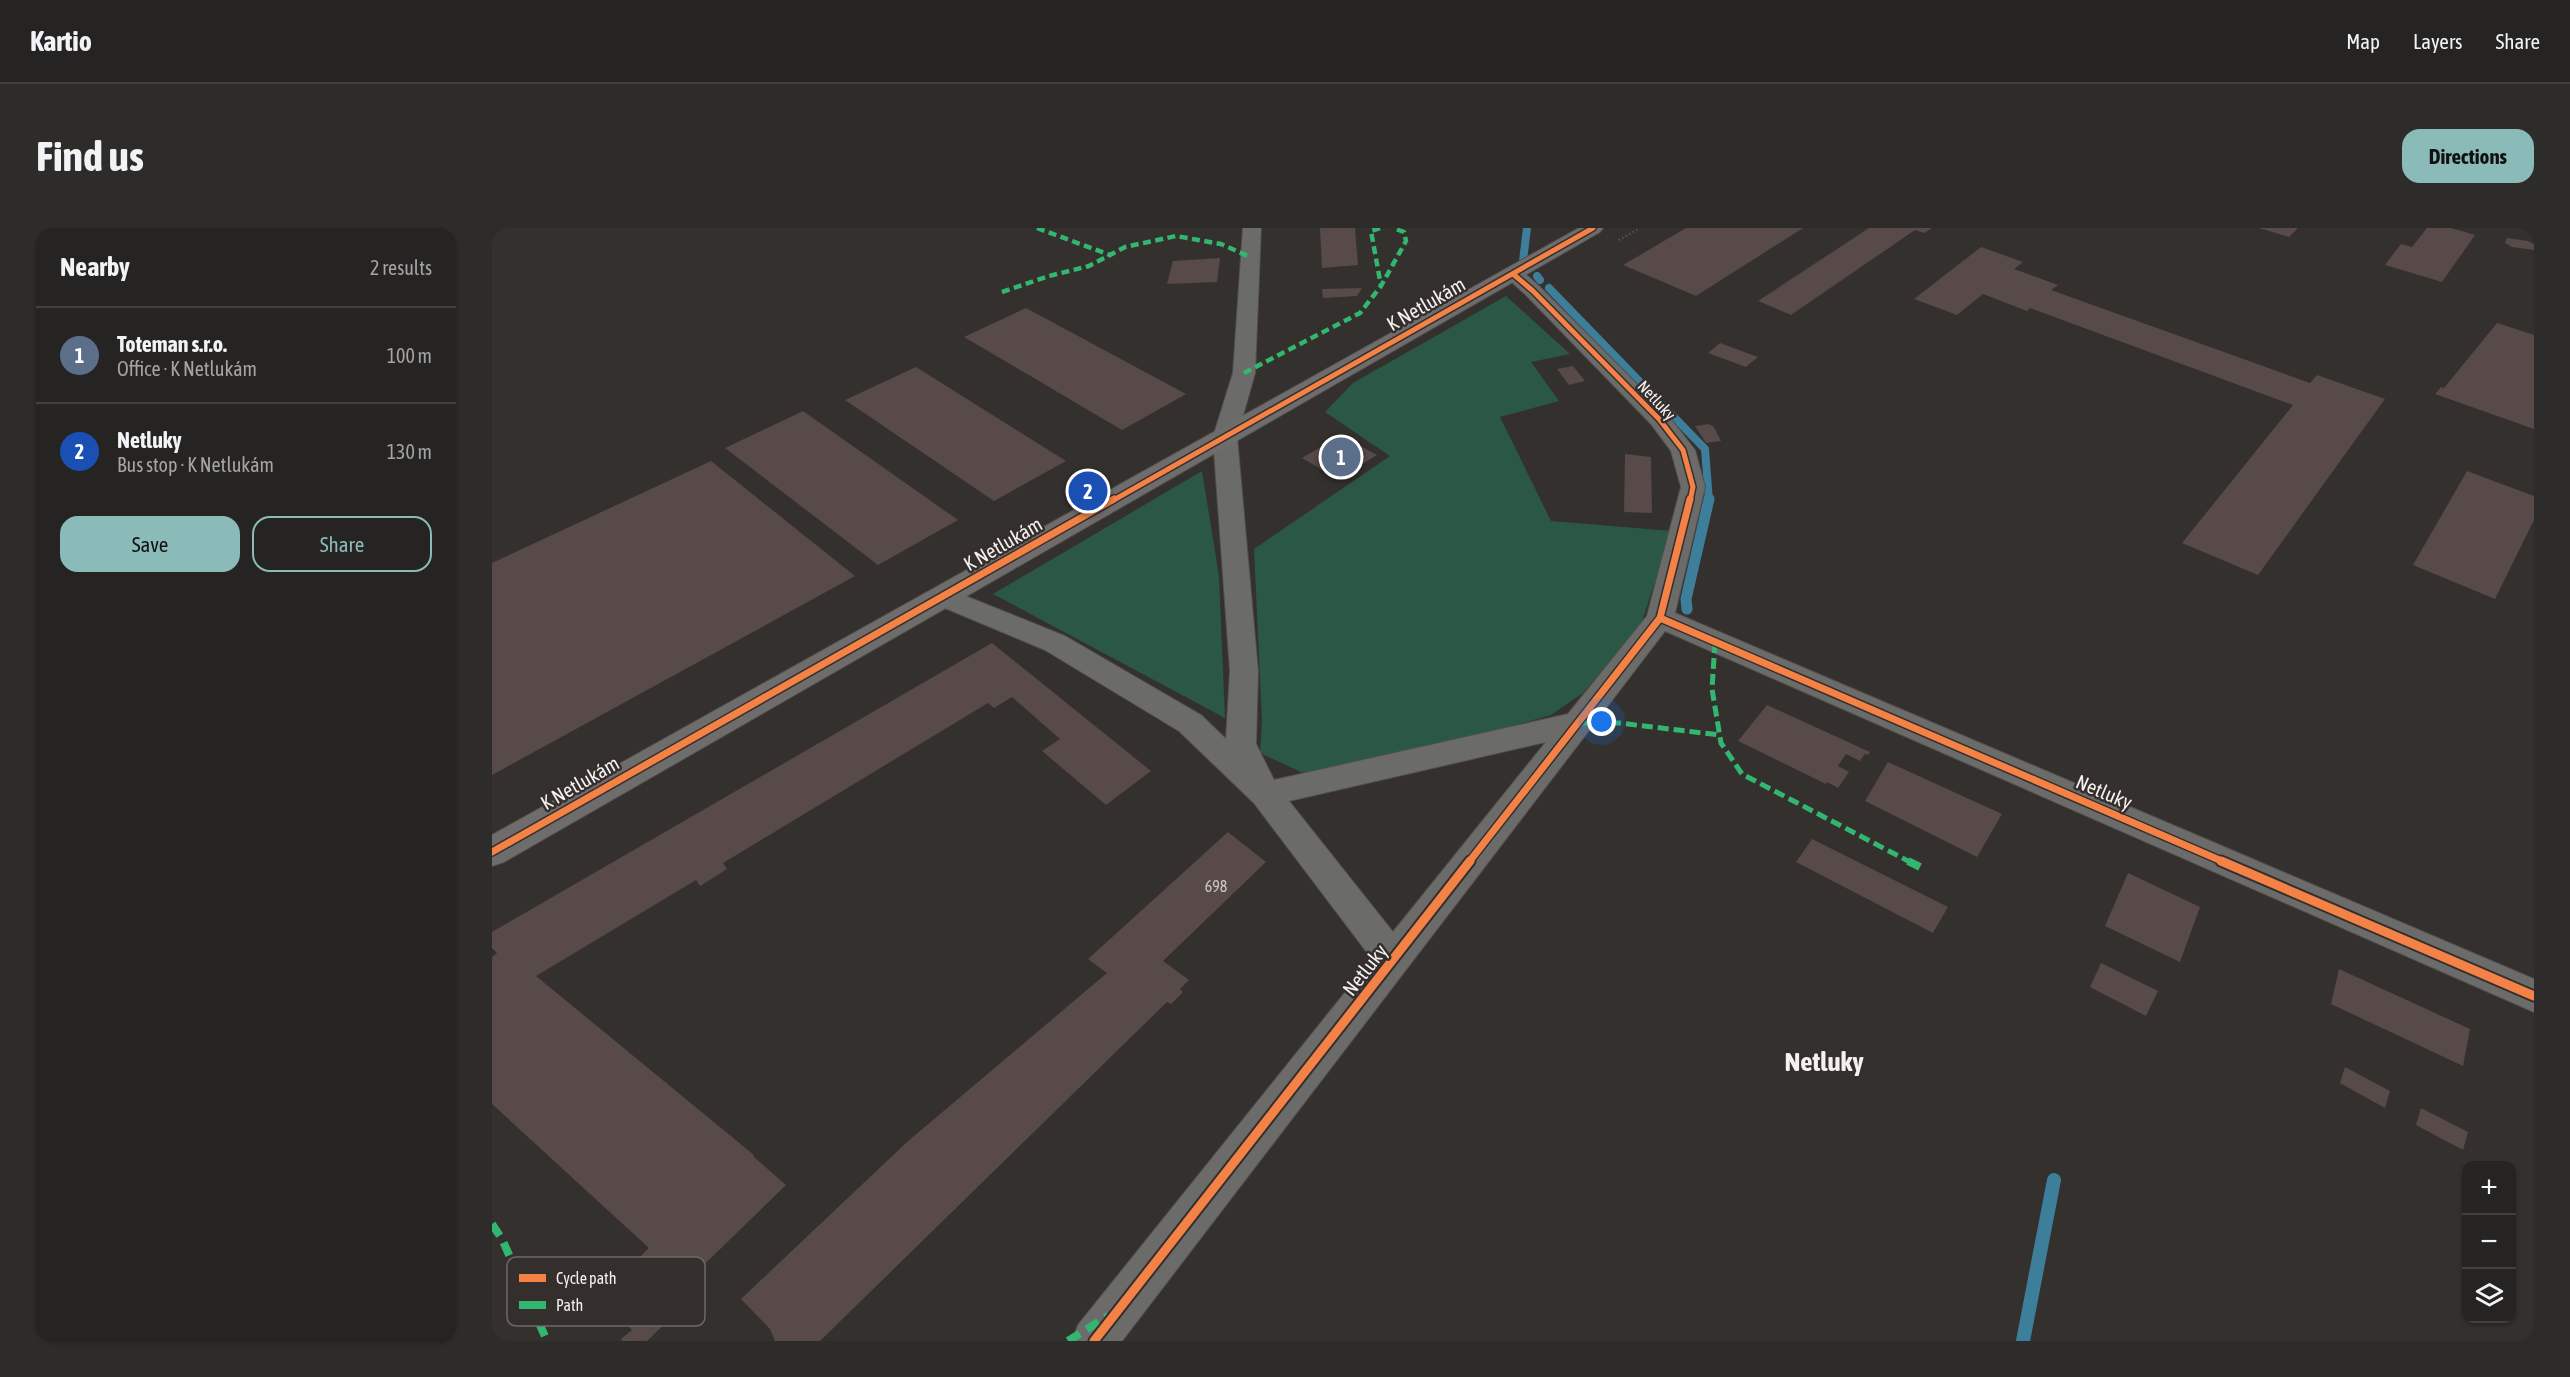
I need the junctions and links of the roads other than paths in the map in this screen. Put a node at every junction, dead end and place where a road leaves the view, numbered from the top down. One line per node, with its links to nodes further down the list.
1 (1251, 228): 4 (street, Netluky)
2 (1593, 228): 3 (street, K Netlukám)
3 (1513, 274): 4 (street, K Netlukám); 6 (street, Netluky)
4 (1225, 437): 5 (street, K Netlukám); 8 (street, Netluky)
5 (943, 597): 8 (street, Netluky); 9 (street, K Netlukám)
6 (1660, 618): 7 (street, Netluky); 11 (street, Netluky)
7 (1578, 723): 8 (street); 10 (street, Netluky)
8 (1265, 794): 10 (street, Netluky)
9 (492, 852)
10 (1394, 960): 12 (street, Netluky)
11 (2534, 996)
12 (1094, 1341)

